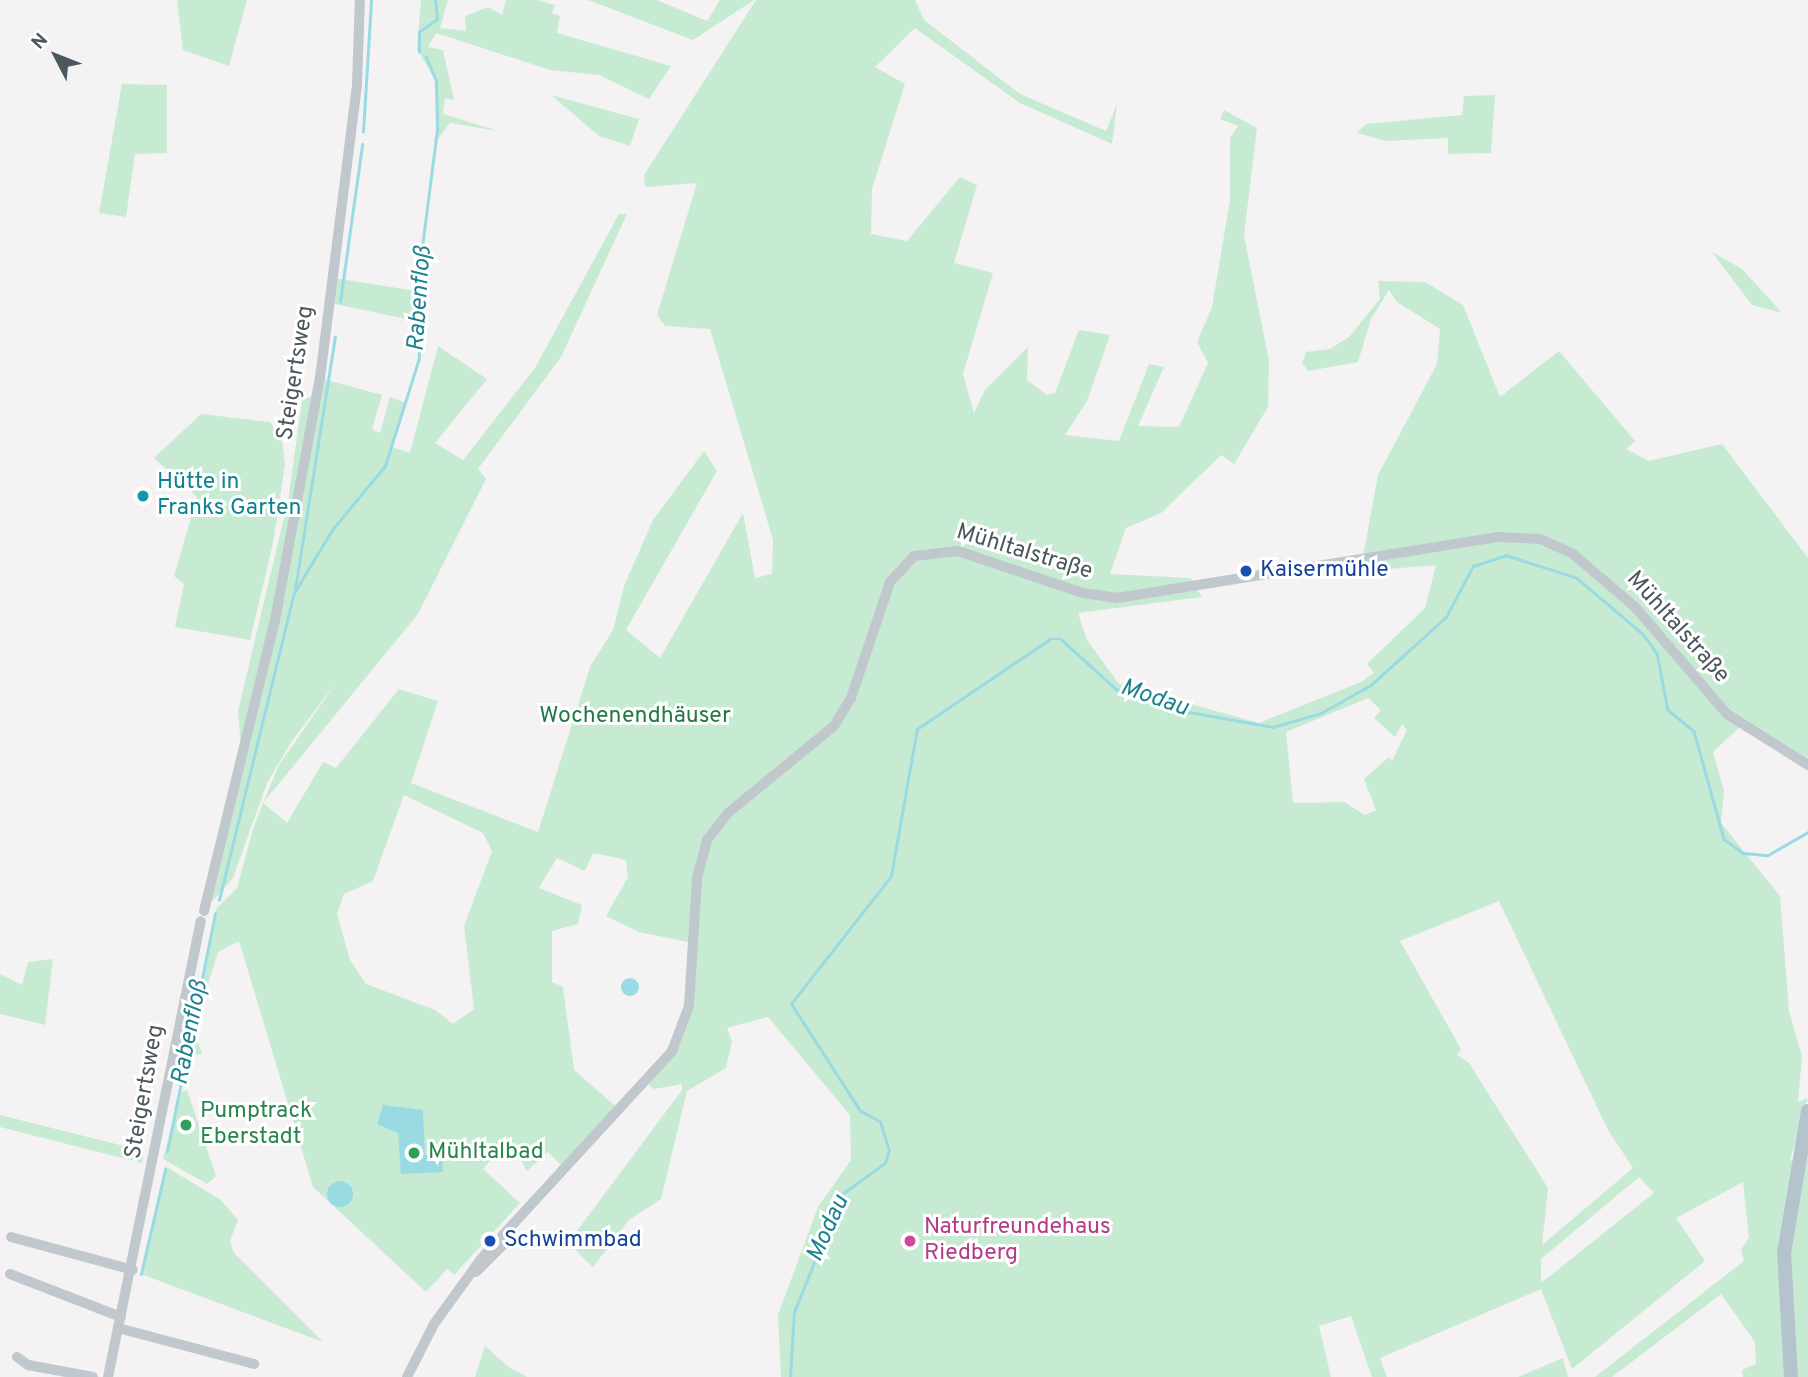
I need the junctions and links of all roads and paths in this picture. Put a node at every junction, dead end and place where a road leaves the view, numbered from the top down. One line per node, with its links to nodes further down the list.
1 (360, 0): 7 (street, Steigertsweg)
2 (1808, 765): 14 (street, Mühltalstraße)
3 (1808, 1111): 5 (main road)
4 (1808, 1132): 5 (main road)
5 (1798, 1161): 15 (main road)
6 (11, 1237): 7 (street)
7 (133, 1270): 9 (street, Steigertsweg)
8 (10, 1274): 9 (street)
9 (120, 1322): 11 (street); 13 (street, Steigertsweg)
10 (17, 1357): 12 (street)
11 (254, 1364)
12 (93, 1377)
13 (108, 1377)
14 (407, 1377)
15 (1791, 1377)

